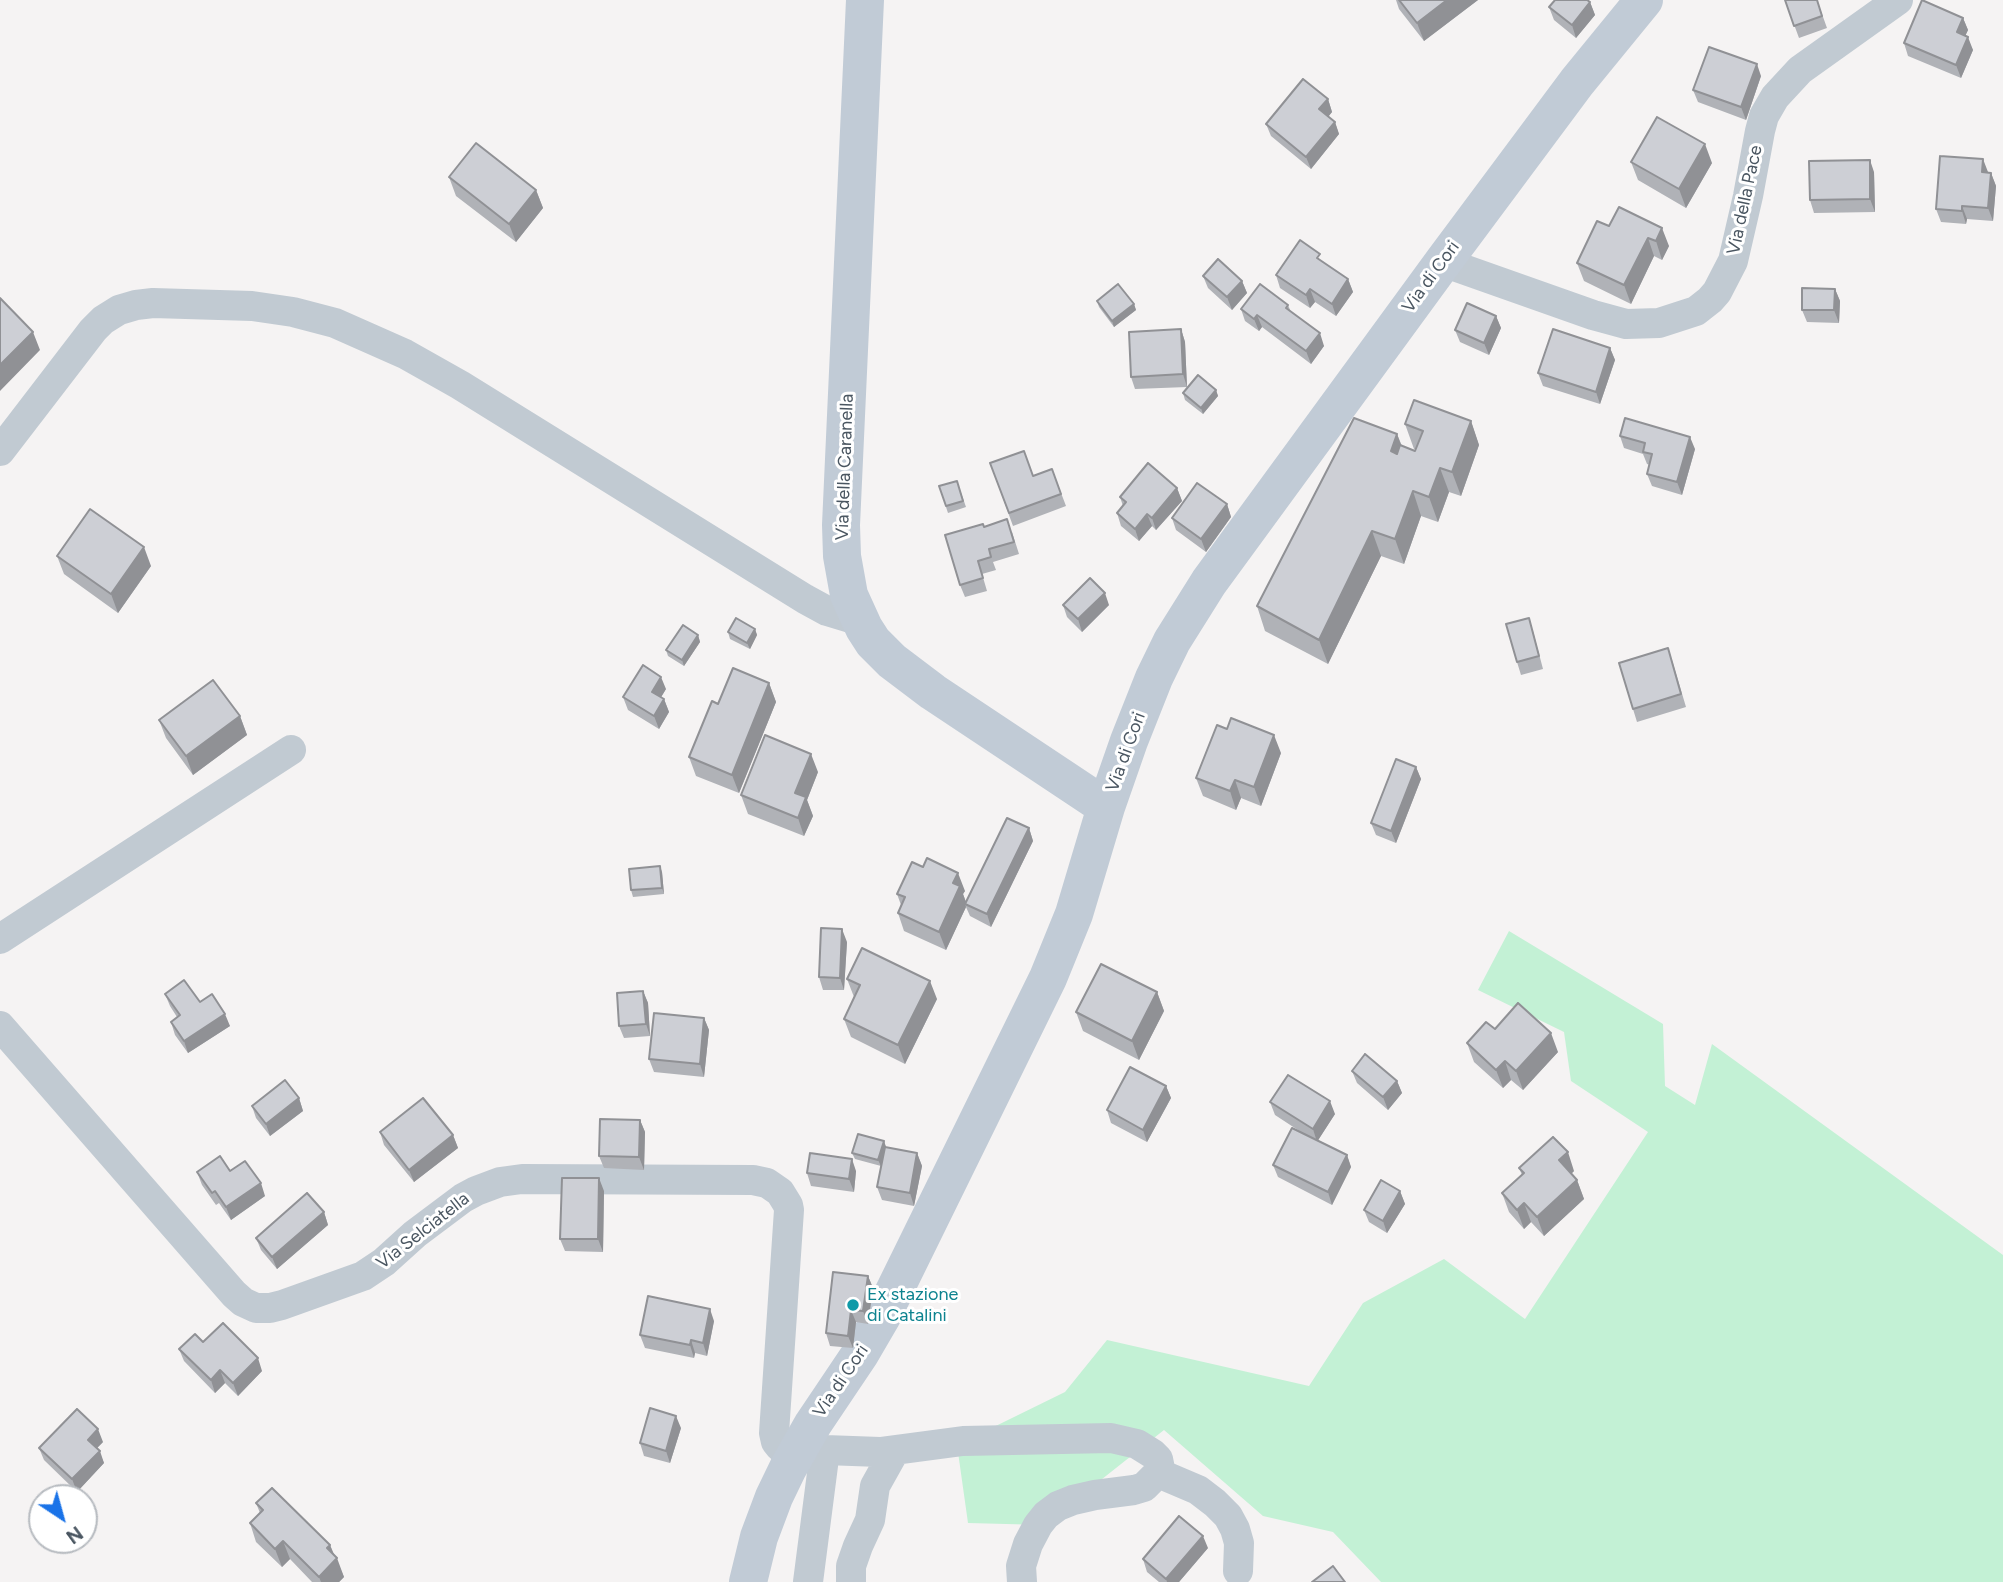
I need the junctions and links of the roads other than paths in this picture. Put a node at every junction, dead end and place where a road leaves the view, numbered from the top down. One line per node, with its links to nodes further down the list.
1 (865, 0): 6 (main road, Via della Caranella)
2 (1644, 0): 4 (main road, Via di Cori)
3 (1898, 0): 4 (street, Via della Pace)
4 (1443, 262): 8 (main road, Via di Cori)
5 (0, 451): 6 (street)
6 (860, 621): 8 (main road, Via della Caranella)
7 (291, 750): 9 (street)
8 (1106, 807): 11 (main road, Via di Cori)
9 (0, 939)
10 (0, 1026): 11 (street, Via Selciatella)
11 (811, 1451): 12 (street); 15 (main road, Via di Cori); 16 (street)
12 (894, 1452): 13 (street); 17 (street)
13 (1158, 1473): 14 (street); 18 (street)
14 (1238, 1571)
15 (748, 1582)
16 (808, 1582)
17 (851, 1582)
18 (1022, 1582)

